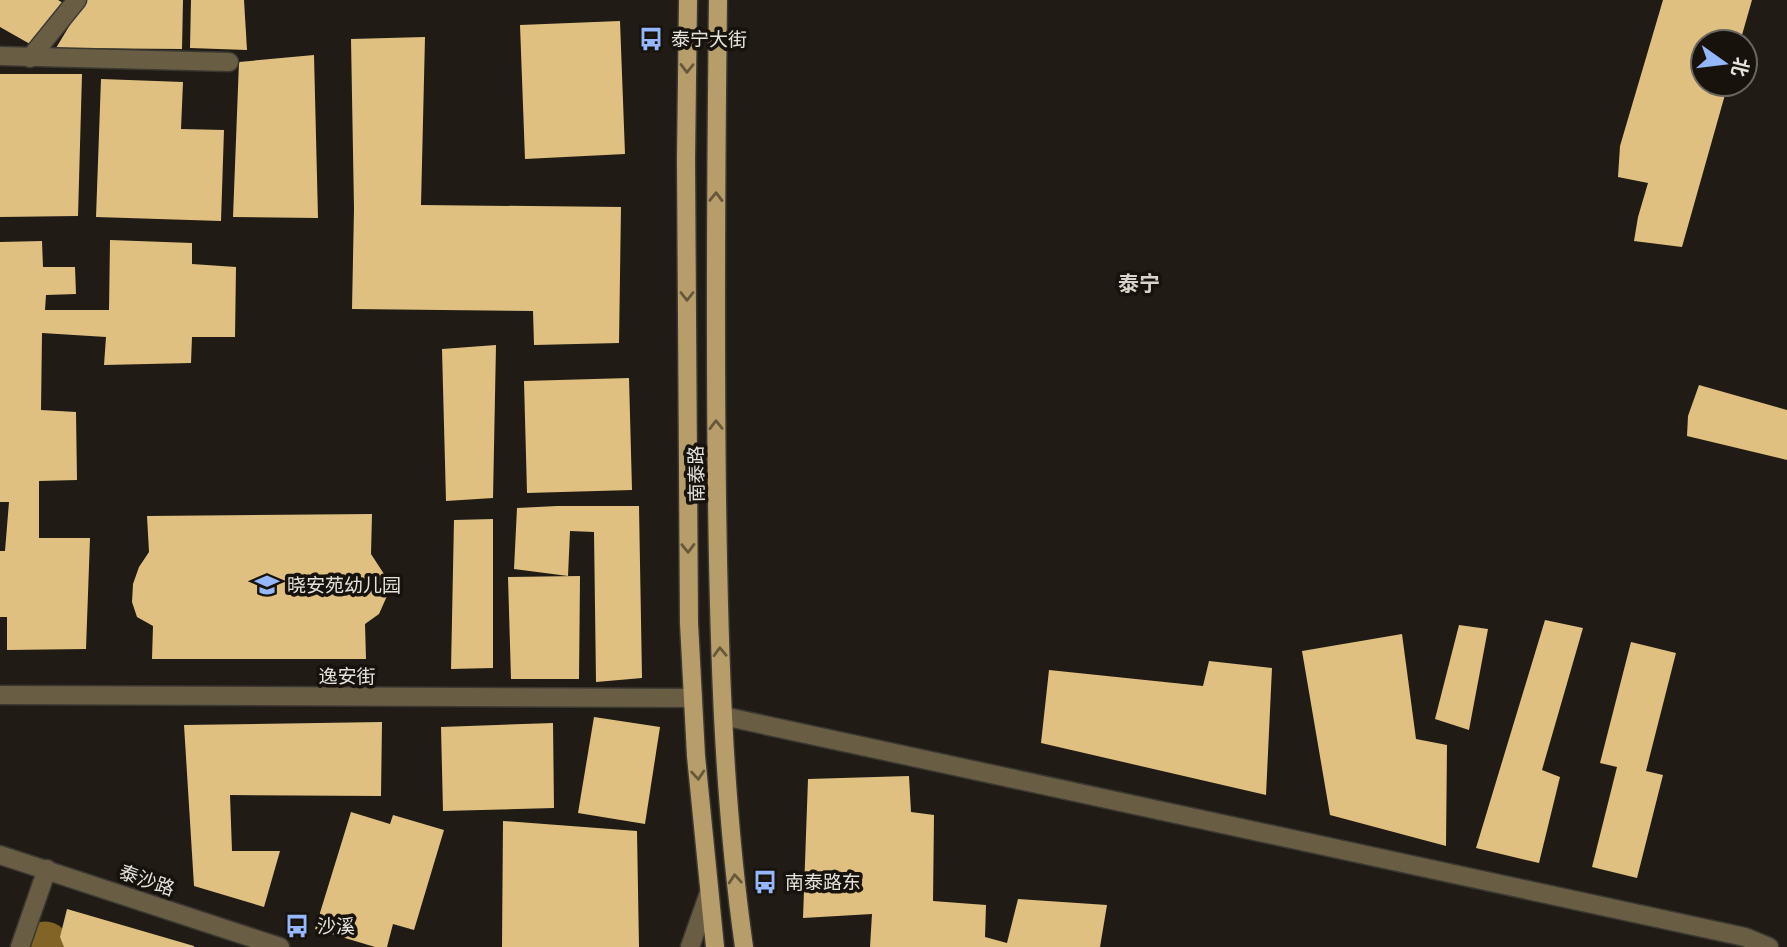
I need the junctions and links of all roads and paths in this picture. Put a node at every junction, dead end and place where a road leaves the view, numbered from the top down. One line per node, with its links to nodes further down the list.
1 (77, 0): 5 (street)
2 (688, 0): 8 (main road, 南泰路, one-way to 8)
3 (718, 0): 9 (main road, 南泰路, one-way to 3)
4 (0, 57): 5 (street)
5 (30, 58): 6 (street)
6 (229, 62)
7 (0, 695): 8 (street, 逸安街)
8 (693, 698): 12 (main road, 南泰路, one-way to 12)
9 (723, 716): 17 (main road, 南泰路, one-way to 9); 18 (street)
10 (0, 855): 11 (street, 泰沙路)
11 (47, 869): 13 (street); 14 (street, 泰沙路)
12 (709, 893): 15 (street); 16 (main road, 南泰路)
13 (20, 947)
14 (280, 947)
15 (690, 947)
16 (715, 947)
17 (744, 947)
18 (1769, 947)

